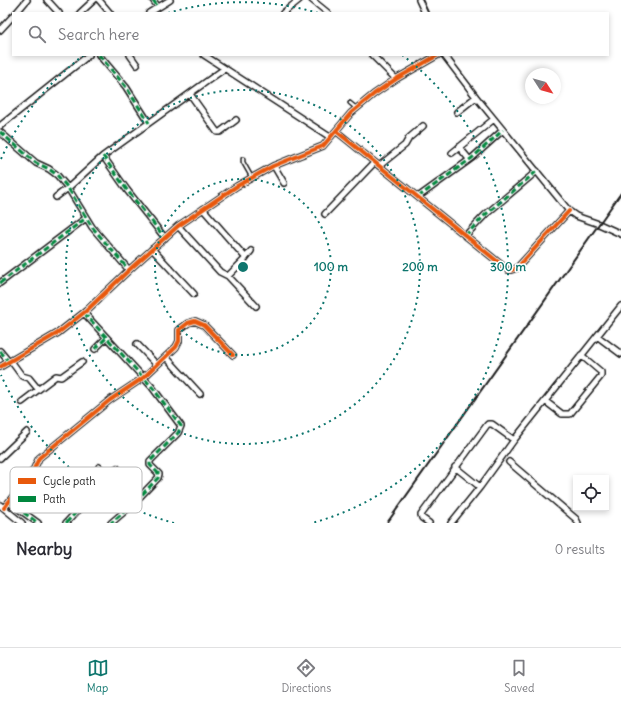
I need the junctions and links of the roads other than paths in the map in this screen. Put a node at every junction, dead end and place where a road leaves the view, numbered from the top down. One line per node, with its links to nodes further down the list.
1 (27, 0): 11 (street)
2 (47, 0): 12 (street)
3 (94, 0): 13 (street)
4 (99, 0): 14 (street)
5 (154, 0): 10 (street)
6 (170, 0): 10 (street)
7 (300, 0): 16 (street)
8 (312, 0): 17 (street)
9 (419, 0): 18 (street)
10 (158, 7): 15 (street)
11 (17, 12)
12 (58, 12)
13 (81, 12)
14 (109, 12)
15 (150, 12)
16 (284, 12)
17 (327, 12)
18 (425, 12)
19 (12, 17): 20 (street)
20 (0, 30)
21 (89, 56): 39 (street)
22 (100, 56): 38 (street)
23 (131, 56): 28 (street)
24 (205, 56): 29 (street)
25 (373, 56): 30 (street)
26 (436, 56): 30 (street)
27 (445, 56): 32 (street)
28 (137, 65)
29 (224, 69): 31 (street); 44 (street)
30 (396, 79): 34 (street)
31 (190, 94): 37 (street); 38 (street)
32 (476, 97): 35 (street); 36 (street)
33 (350, 103): 34 (lane)
34 (356, 108): 42 (street)
35 (457, 112)
36 (494, 119): 41 (street); 45 (street)
37 (236, 120)
38 (149, 123): 47 (street)
39 (0, 126)
40 (423, 126): 50 (street)
41 (503, 130): 49 (street); 52 (street)
42 (336, 131): 44 (street); 50 (street)
43 (0, 132): 55 (street)
44 (330, 137): 51 (street)
45 (459, 147): 46 (street); 49 (street)
46 (452, 153)
47 (103, 156): 55 (street); 65 (street)
48 (243, 158): 53 (lane)
49 (469, 159): 57 (street)
50 (377, 164): 57 (street); 60 (street)
51 (274, 166): 53 (street); 54 (street)
52 (537, 170): 59 (street); 64 (street)
53 (252, 178): 58 (street)
54 (284, 183)
55 (68, 188): 56 (street); 61 (street)
56 (56, 197)
57 (418, 197): 64 (street)
58 (203, 209): 62 (street); 68 (street)
59 (569, 211): 63 (street); 64 (street)
60 (325, 214)
61 (86, 218): 69 (street); 71 (street)
62 (178, 226): 65 (street); 70 (street)
63 (621, 234)
64 (465, 236)
65 (165, 238): 66 (street)
66 (152, 249): 69 (street); 72 (street)
67 (251, 251): 68 (street)
68 (245, 257): 70 (street)
69 (129, 270): 75 (street)
70 (228, 276): 73 (street)
71 (0, 283)
72 (194, 294)
73 (256, 306)
74 (621, 306): 77 (street)
75 (84, 313): 76 (street); 85 (street)
76 (106, 338): 79 (street); 89 (street)
77 (595, 338): 81 (street); 82 (street)
78 (137, 344): 87 (street)
79 (95, 349)
80 (0, 351): 85 (street)
81 (621, 354)
82 (581, 355): 92 (street); 92 (street)
83 (233, 356): 84 (street)
84 (166, 357): 87 (street); 91 (street)
85 (10, 361): 88 (street); 90 (street)
86 (82, 362): 90 (street)
87 (156, 364): 89 (street)
88 (0, 367)
89 (143, 378): 98 (street); 101 (street)
90 (38, 389): 93 (street)
91 (200, 394)
92 (545, 401): 95 (street)
93 (22, 402)
94 (27, 432): 96 (street)
95 (514, 440): 99 (street); 100 (street)
96 (0, 458)
97 (509, 462): 112 (street)
98 (35, 467)
99 (455, 467): 100 (street); 110 (street)
100 (480, 487): 111 (street)
101 (142, 495)
102 (13, 513): 106 (street)
103 (20, 513): 107 (street)
104 (75, 513): 108 (street)
105 (123, 513): 109 (street)
106 (22, 523)
107 (38, 523)
108 (66, 523)
109 (111, 523)
110 (429, 523)
111 (451, 523)
112 (578, 523)

